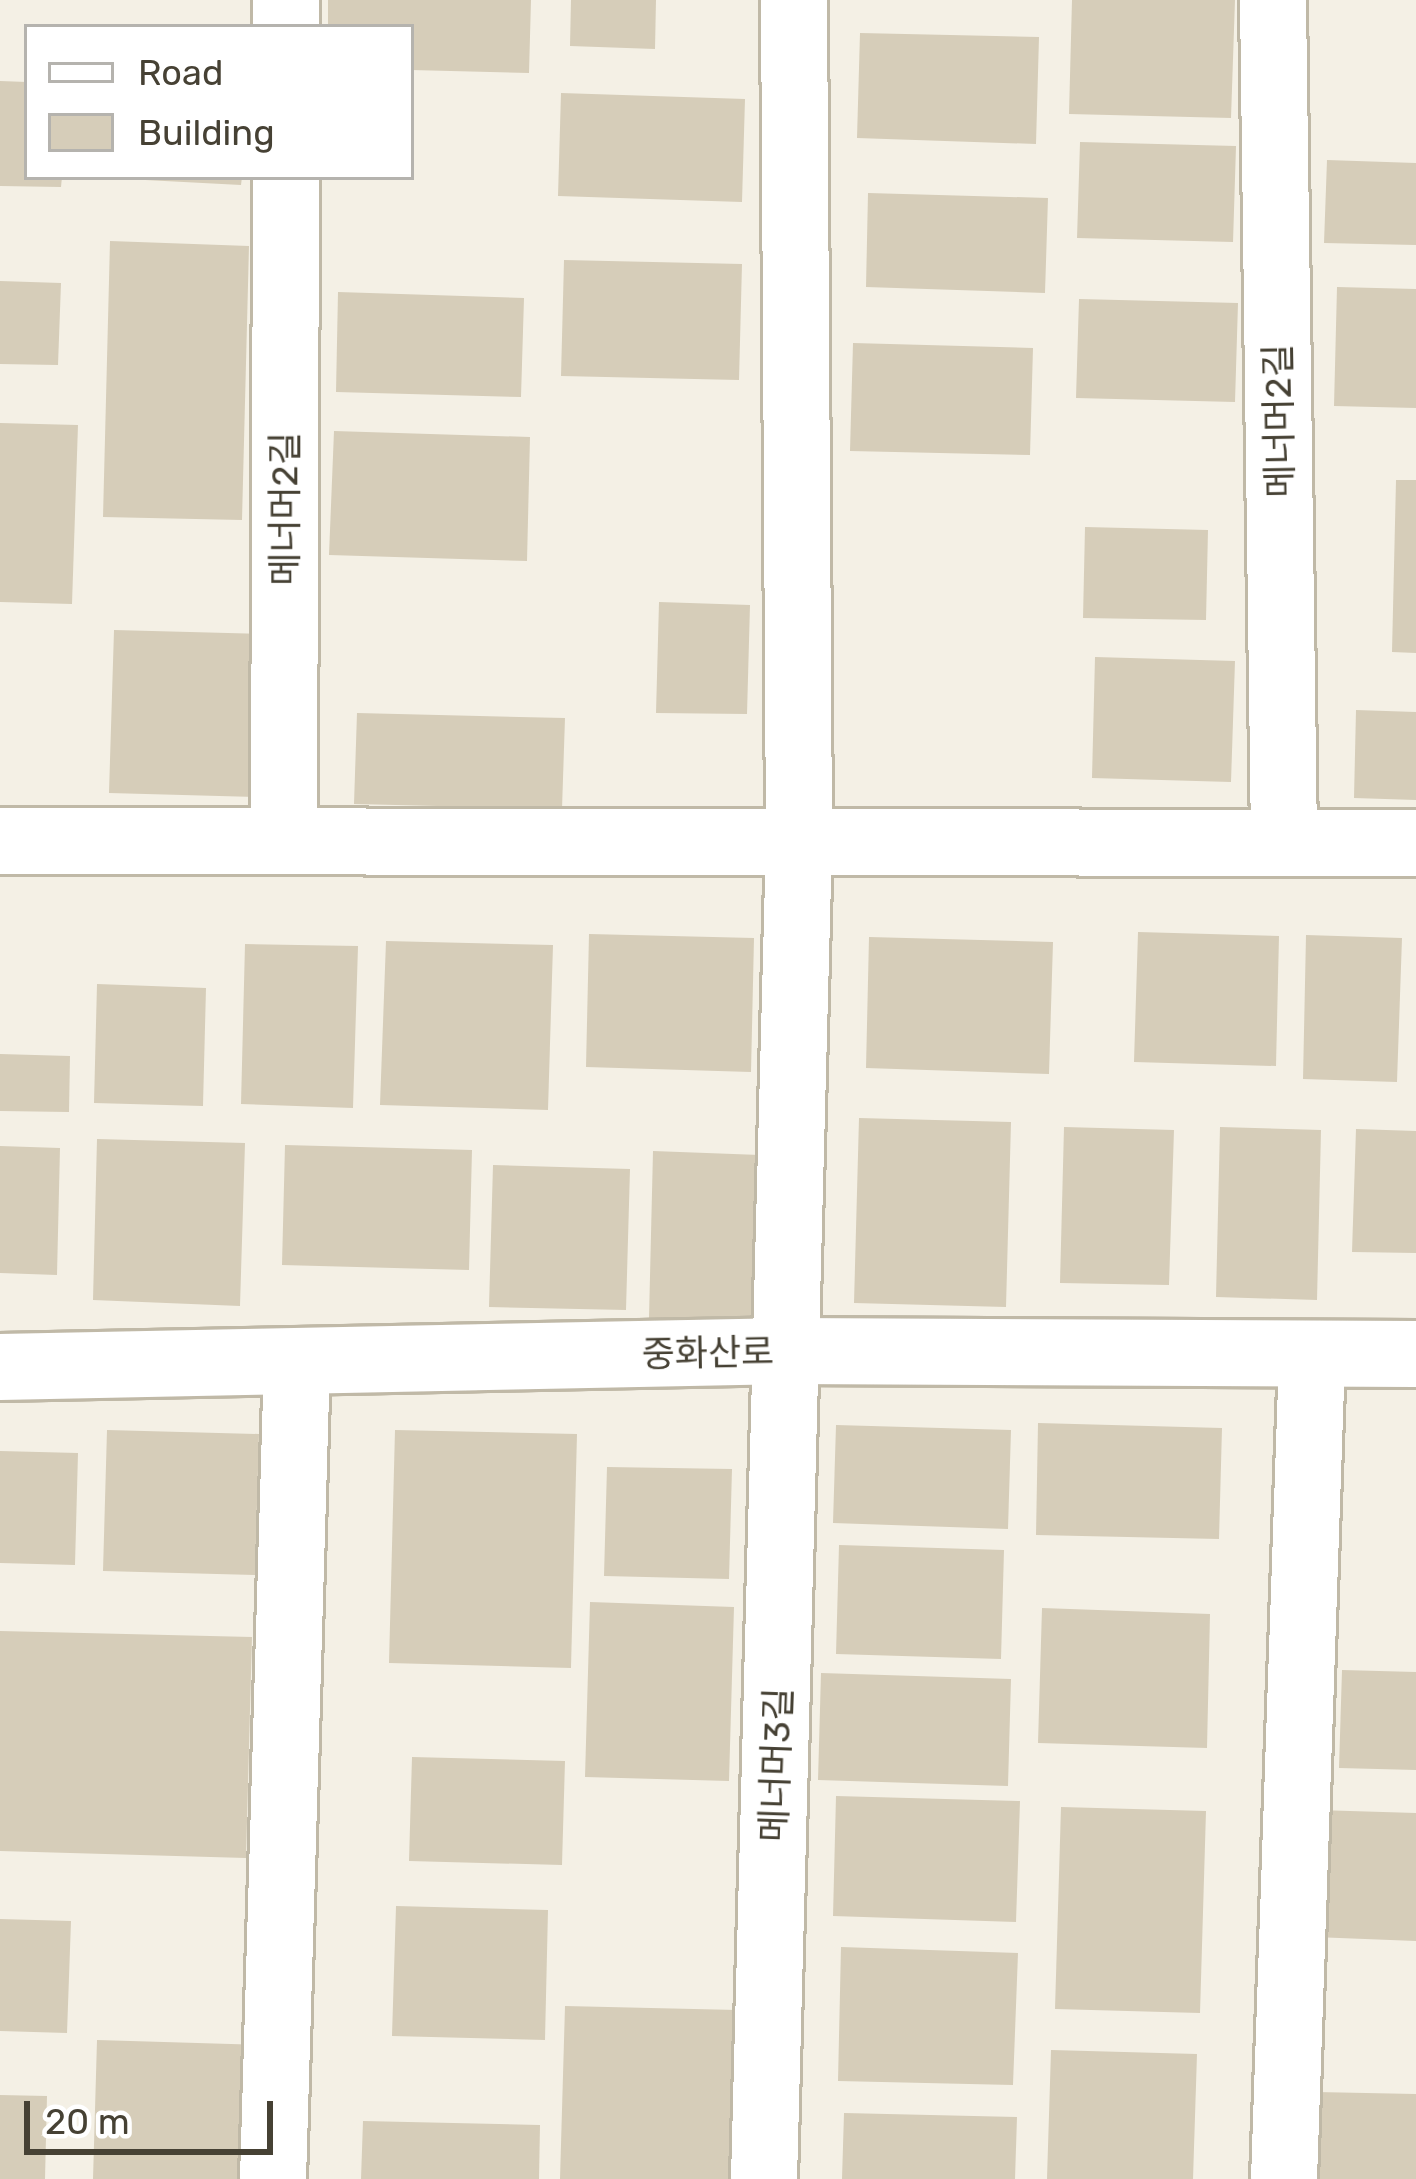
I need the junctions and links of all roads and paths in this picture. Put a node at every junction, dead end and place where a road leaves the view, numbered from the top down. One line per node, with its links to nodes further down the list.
1 (794, 0): 4 (street)
2 (1273, 0): 7 (street, 메너머2길)
3 (286, 180): 6 (street, 메너머2길)
4 (799, 839): 6 (street); 7 (street); 9 (street)
5 (0, 841): 6 (street)
6 (284, 841)
7 (1284, 842): 8 (street)
8 (1416, 843)
9 (789, 1351): 11 (street, 중화산로); 12 (street, 중화산로); 15 (street, 메너머3길)
10 (1416, 1354): 11 (street, 중화산로)
11 (1312, 1355): 16 (street)
12 (297, 1363): 13 (street, 중화산로); 14 (street)
13 (0, 1367)
14 (272, 2179)
15 (764, 2179)
16 (1284, 2179)

